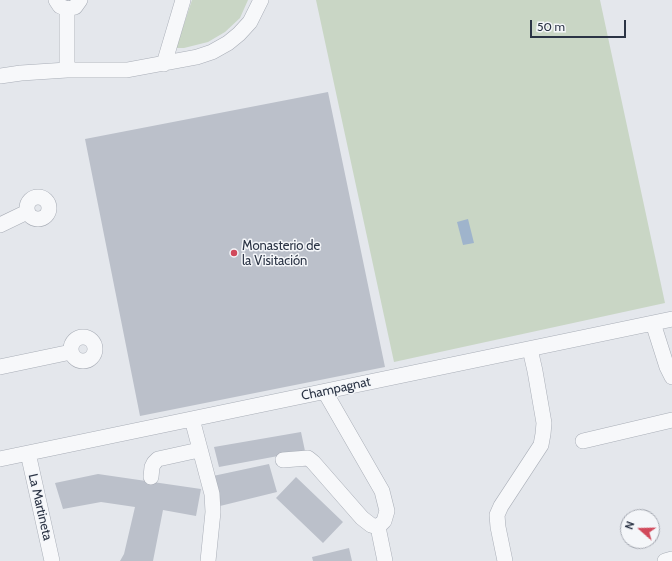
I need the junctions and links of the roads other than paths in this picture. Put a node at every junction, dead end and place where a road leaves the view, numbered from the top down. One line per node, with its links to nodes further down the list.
1 (80, 0): 4 (street)
2 (183, 0): 5 (street)
3 (261, 0): 5 (street)
4 (62, 5): 6 (street)
5 (164, 64): 6 (street)
6 (67, 70): 7 (street)
7 (0, 76)
8 (27, 212): 9 (street)
9 (0, 225)
10 (672, 319): 11 (street, Champagnat)
11 (653, 323): 12 (street, Champagnat); 15 (street)
12 (530, 349): 16 (street, Champagnat); 30 (street)
13 (71, 352): 14 (street)
14 (0, 367)
15 (672, 378)
16 (325, 392): 17 (street, Champagnat); 25 (street)
17 (192, 419): 20 (street); 21 (street, Champagnat)
18 (672, 420): 19 (street)
19 (583, 441)
20 (199, 450): 24 (street); 28 (street)
21 (28, 453): 22 (street, Champagnat); 27 (street, La Martineta)
22 (0, 459)
23 (283, 460): 25 (street)
24 (151, 477)
25 (378, 527): 29 (street)
26 (672, 560): 31 (street)
27 (52, 561)
28 (208, 561)
29 (385, 561)
30 (505, 561)
31 (665, 561)

